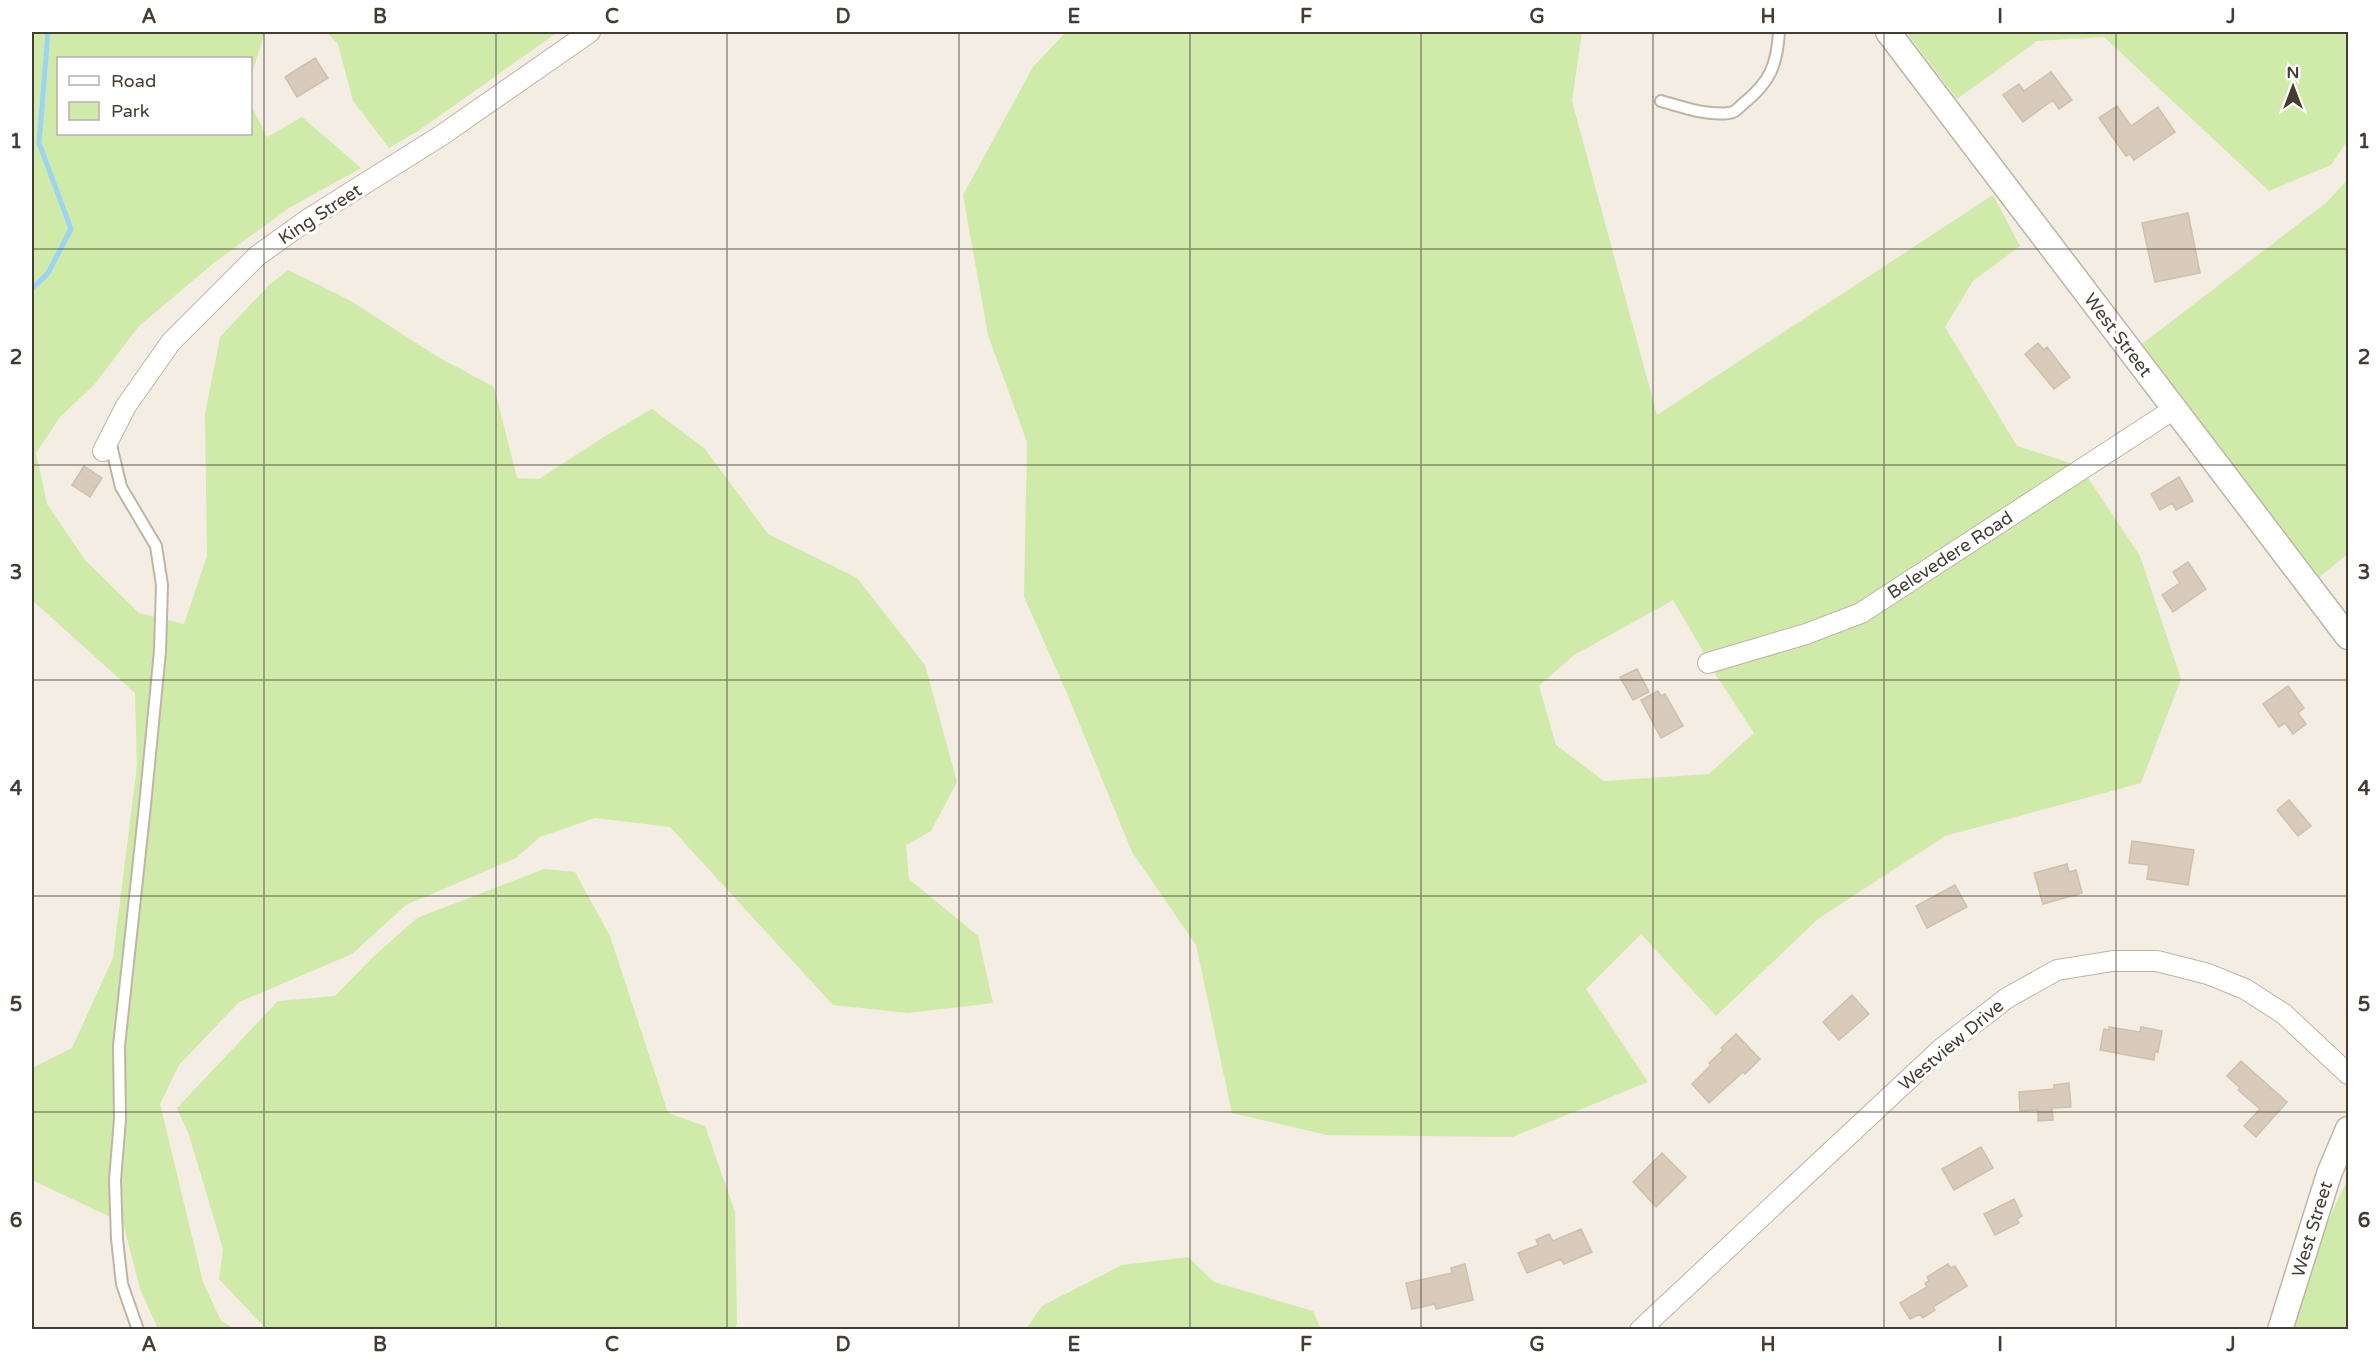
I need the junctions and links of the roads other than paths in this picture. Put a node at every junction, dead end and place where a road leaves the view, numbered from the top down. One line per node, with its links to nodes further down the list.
1 (590, 32): 6 (street, King Street)
2 (1779, 32): 4 (lane)
3 (1888, 32): 5 (street, West Street)
4 (1661, 101)
5 (2174, 409): 7 (street, West Street); 8 (street, Belevedere Road)
6 (106, 444): 11 (lane)
7 (2349, 637)
8 (1708, 663)
9 (2349, 1074): 12 (street, Westview Drive)
10 (2349, 1129): 13 (street, West Street)
11 (138, 1329)
12 (1640, 1329)
13 (2280, 1329)

